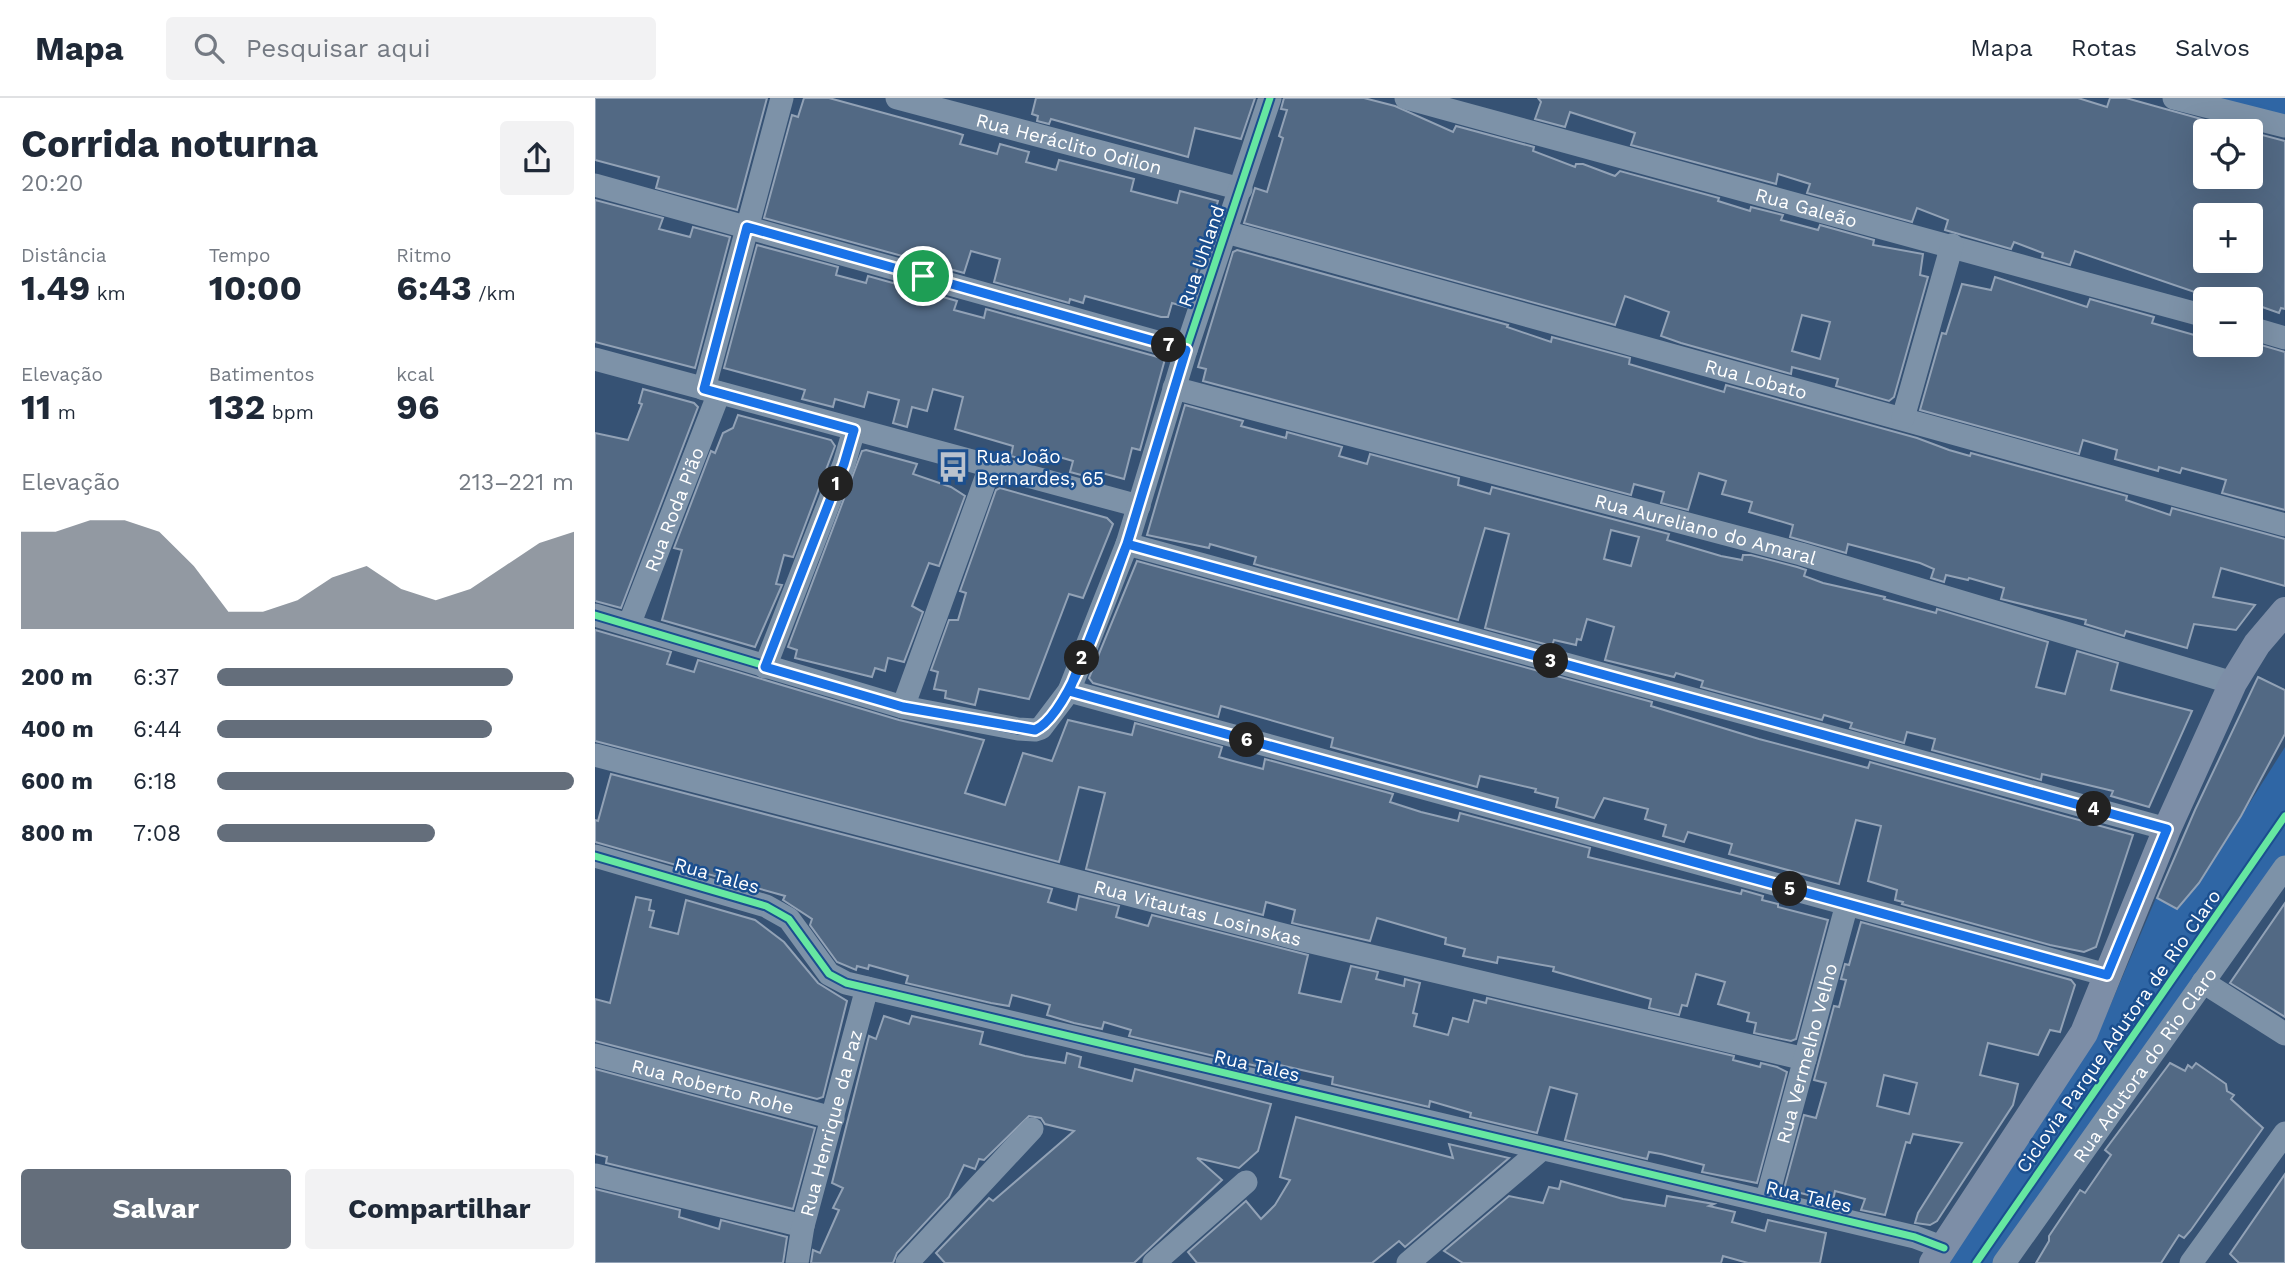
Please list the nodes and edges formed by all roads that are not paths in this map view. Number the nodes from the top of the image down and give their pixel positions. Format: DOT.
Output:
graph roads {
  1 [pos="782,98"];
  2 [pos="897,98"];
  3 [pos="1270,98"];
  4 [pos="1406,98"];
  5 [pos="2174,98"];
  6 [pos="2285,126"];
  7 [pos="595,185"];
  8 [pos="1241,189"];
  9 [pos="747,227"];
  10 [pos="1226,232"];
  11 [pos="1952,246"];
  12 [pos="2193,313"];
  13 [pos="2263,332"];
  14 [pos="2285,338"];
  15 [pos="1186,350"];
  16 [pos="595,359"];
  17 [pos="1174,388"];
  18 [pos="711,391"];
  19 [pos="1903,418"];
  20 [pos="854,430"];
  21 [pos="991,467"];
  22 [pos="1139,506"];
  23 [pos="2285,525"];
  24 [pos="1127,544"];
  25 [pos="2285,611"];
  26 [pos="595,615"];
  27 [pos="629,625"];
  28 [pos="765,667"];
  29 [pos="2232,683"];
  30 [pos="1069,691"];
  31 [pos="903,707"];
  32 [pos="595,755"];
  33 [pos="2167,829"];
  34 [pos="595,856"];
  35 [pos="2285,867"];
  36 [pos="1847,904"];
  37 [pos="2107,975"];
  38 [pos="2203,982"];
  39 [pos="867,988"];
  40 [pos="2285,1034"];
  41 [pos="595,1055"];
  42 [pos="1805,1059"];
  43 [pos="833,1118"];
  44 [pos="1032,1129"];
  45 [pos="2285,1133"];
  46 [pos="1542,1149"];
  47 [pos="595,1175"];
  48 [pos="1246,1182"];
  49 [pos="1766,1202"];
  50 [pos="803,1226"];
  51 [pos="1938,1256"];
  52 [pos="2199,1258"];
  53 [pos="1421,1259"];
  54 [pos="797,1261"];
  55 [pos="907,1263"];
  56 [pos="1154,1263"];
  57 [pos="2004,1263"];
  1 -- 9 [label="street, Rua Roda Pião"];
  2 -- 8 [label="street, Rua Heráclito Odilon"];
  3 -- 8 [label="street, Rua Uhland"];
  4 -- 11 [label="street, Rua Galeão"];
  5 -- 6 [label="street"];
  7 -- 9 [label="street"];
  8 -- 10 [label="street, Rua Uhland"];
  9 -- 15 [label="street"];
  9 -- 18 [label="street, Rua Roda Pião"];
  10 -- 15 [label="street, Rua Uhland"];
  10 -- 19 [label="street, Rua Lobato"];
  11 -- 12 [label="street, Rua Galeão"];
  11 -- 19 [label="street"];
  13 -- 14 [label="street"];
  15 -- 17 [label="street, Rua Uhland"];
  16 -- 18 [label="street"];
  17 -- 22 [label="street, Rua Uhland"];
  17 -- 29 [label="street, Rua Aureliano do Amaral"];
  18 -- 20 [label="street"];
  18 -- 27 [label="street, Rua Roda Pião"];
  19 -- 23 [label="street, Rua Lobato"];
  20 -- 21 [label="street"];
  20 -- 28 [label="street"];
  21 -- 22 [label="street"];
  21 -- 31 [label="street"];
  22 -- 24 [label="street, Rua Uhland"];
  24 -- 30 [label="street, Rua Uhland"];
  24 -- 33 [label="street"];
  25 -- 29 [label="main road"];
  26 -- 27 [label="street"];
  27 -- 28 [label="street"];
  28 -- 31 [label="street"];
  29 -- 33 [label="main road"];
  30 -- 31 [label="street, Rua Uhland"];
  30 -- 36 [label="street"];
  32 -- 42 [label="street, Rua Vitautas Losinskas"];
  33 -- 37 [label="main road"];
  34 -- 39 [label="street, Rua Tales"];
  35 -- 38 [label="street, Rua Adutora do Rio Claro"];
  36 -- 37 [label="street"];
  36 -- 42 [label="street, Rua Vermelho Velho"];
  37 -- 51 [label="main road"];
  38 -- 40 [label="street"];
  38 -- 57 [label="street, Rua Adutora do Rio Claro"];
  39 -- 43 [label="street, Rua Henrique da Paz"];
  39 -- 46 [label="street, Rua Tales"];
  41 -- 43 [label="street, Rua Roberto Rohe"];
  42 -- 49 [label="street, Rua Vermelho Velho"];
  43 -- 50 [label="street, Rua Henrique da Paz"];
  44 -- 55 [label="street"];
  45 -- 52 [label="street"];
  46 -- 49 [label="street, Rua Tales"];
  46 -- 53 [label="street"];
  47 -- 50 [label="street"];
  48 -- 56 [label="street"];
  49 -- 51 [label="street, Rua Tales"];
  50 -- 54 [label="street, Rua Henrique da Paz"];
}
